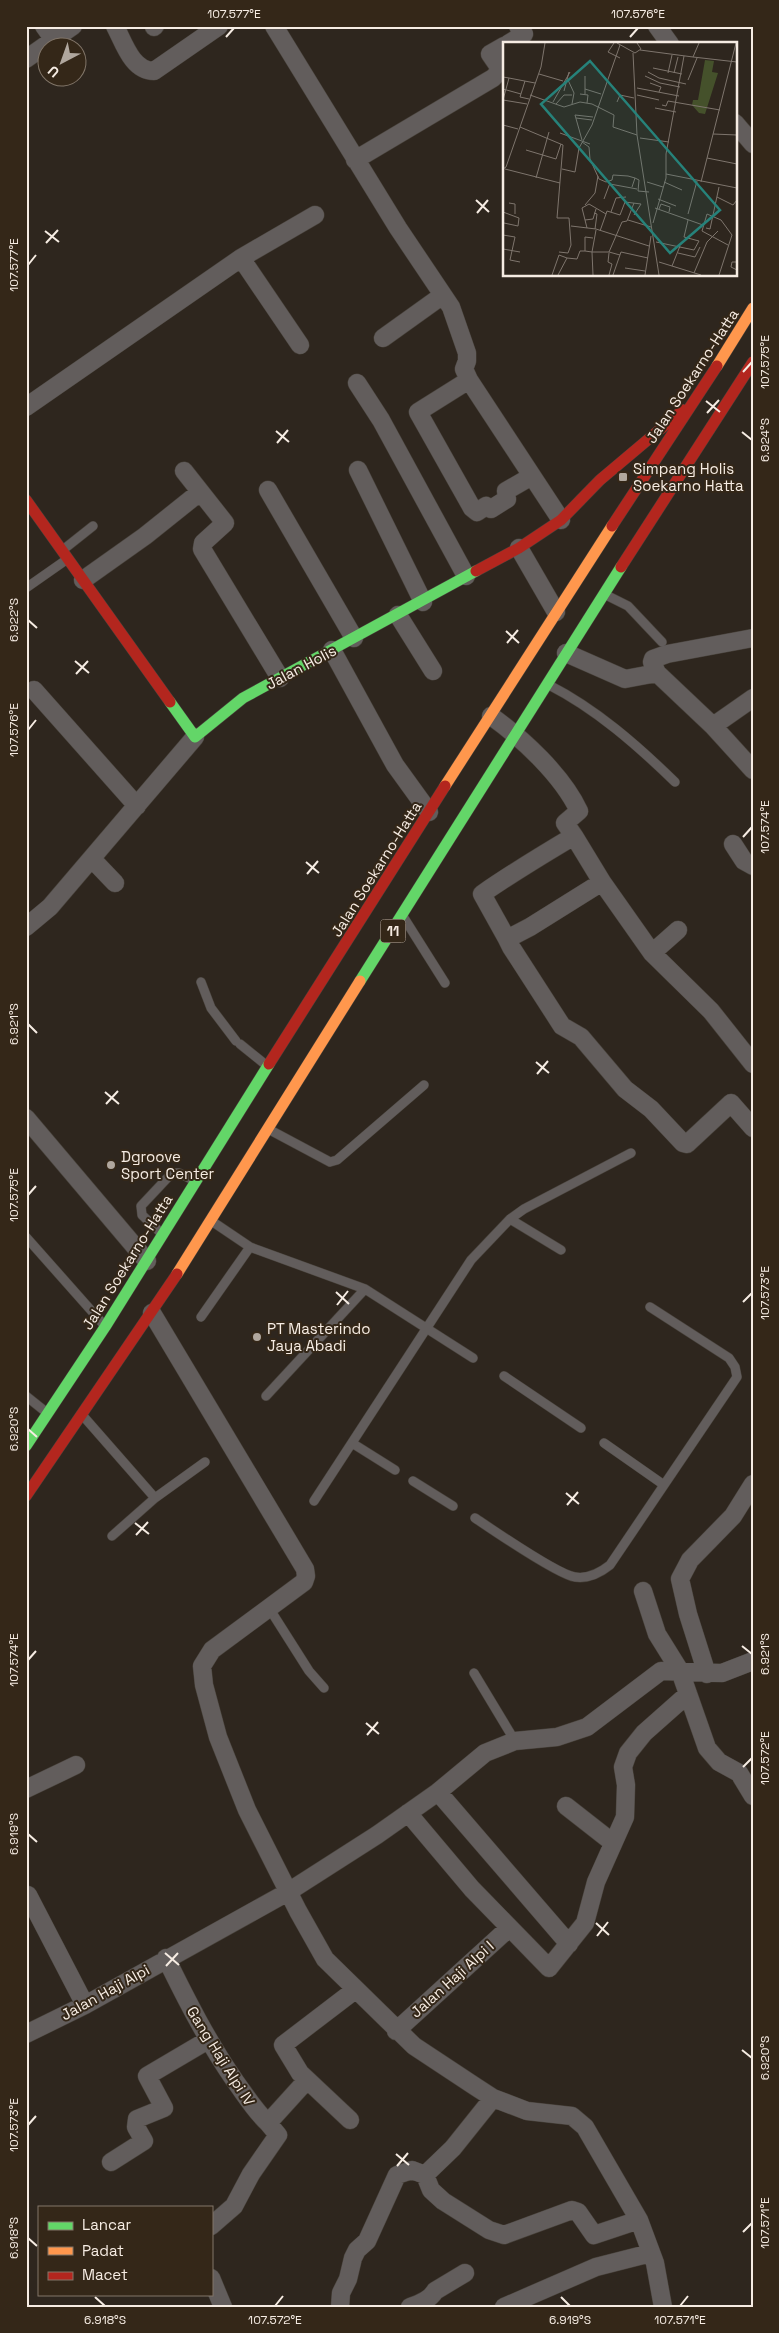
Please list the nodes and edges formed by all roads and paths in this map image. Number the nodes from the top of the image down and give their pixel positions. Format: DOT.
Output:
graph roads {
  1 [pos="73,26"];
  2 [pos="115,26"];
  3 [pos="219,26"];
  4 [pos="274,26"];
  5 [pos="518,26"];
  6 [pos="657,26"];
  7 [pos="49,33"];
  8 [pos="511,42"];
  9 [pos="669,42"];
  10 [pos="503,47"];
  11 [pos="26,59"];
  12 [pos="736,124"];
  13 [pos="753,144"];
  14 [pos="355,160"];
  15 [pos="315,215"];
  16 [pos="241,258"];
  17 [pos="443,295"];
  18 [pos="753,308"];
  19 [pos="383,338"];
  20 [pos="300,345"];
  21 [pos="750,375"];
  22 [pos="469,380"];
  23 [pos="358,383"];
  24 [pos="696,398"];
  25 [pos="26,407"];
  26 [pos="621,464"];
  27 [pos="358,470"];
  28 [pos="184,471"];
  29 [pos="532,476"];
  30 [pos="641,482"];
  31 [pos="268,490"];
  32 [pos="200,492"];
  33 [pos="26,500"];
  34 [pos="561,520"];
  35 [pos="92,526"];
  36 [pos="519,548"];
  37 [pos="65,554"];
  38 [pos="466,576"];
  39 [pos="83,580"];
  40 [pos="26,588"];
  41 [pos="604,594"];
  42 [pos="423,602"];
  43 [pos="556,612"];
  44 [pos="398,615"];
  45 [pos="354,638"];
  46 [pos="753,638"];
  47 [pos="662,642"];
  48 [pos="332,650"];
  49 [pos="566,654"];
  50 [pos="433,672"];
  51 [pos="657,673"];
  52 [pos="280,678"];
  53 [pos="548,685"];
  54 [pos="34,690"];
  55 [pos="753,698"];
  56 [pos="491,716"];
  57 [pos="713,726"];
  58 [pos="517,734"];
  59 [pos="195,737"];
  60 [pos="753,770"];
  61 [pos="675,782"];
  62 [pos="137,806"];
  63 [pos="429,812"];
  64 [pos="574,836"];
  65 [pos="733,844"];
  66 [pos="92,859"];
  67 [pos="753,866"];
  68 [pos="602,882"];
  69 [pos="116,883"];
  70 [pos="402,916"];
  71 [pos="26,927"];
  72 [pos="678,930"];
  73 [pos="507,939"];
  74 [pos="652,953"];
  75 [pos="201,982"];
  76 [pos="445,983"];
  77 [pos="753,1064"];
  78 [pos="268,1066"];
  79 [pos="424,1085"];
  80 [pos="749,1117"];
  81 [pos="26,1118"];
  82 [pos="268,1129"];
  83 [pos="631,1153"];
  84 [pos="195,1181"];
  85 [pos="510,1219"];
  86 [pos="211,1220"];
  87 [pos="163,1234"];
  88 [pos="26,1237"];
  89 [pos="250,1247"];
  90 [pos="561,1250"];
  91 [pos="147,1261"];
  92 [pos="365,1289"];
  93 [pos="650,1307"];
  94 [pos="152,1313"];
  95 [pos="201,1318"];
  96 [pos="106,1327"];
  97 [pos="426,1327"];
  98 [pos="473,1358"];
  99 [pos="504,1376"];
  100 [pos="26,1396"];
  101 [pos="266,1396"];
  102 [pos="48,1413"];
  103 [pos="82,1415"];
  104 [pos="581,1428"];
  105 [pos="352,1443"];
  106 [pos="604,1443"];
  107 [pos="26,1446"];
  108 [pos="205,1462"];
  109 [pos="394,1470"];
  110 [pos="413,1481"];
  111 [pos="753,1484"];
  112 [pos="664,1485"];
  113 [pos="26,1496"];
  114 [pos="155,1498"];
  115 [pos="314,1501"];
  116 [pos="453,1506"];
  117 [pos="475,1518"];
  118 [pos="112,1536"];
  119 [pos="643,1591"];
  120 [pos="269,1608"];
  121 [pos="753,1661"];
  122 [pos="680,1671"];
  123 [pos="474,1673"];
  124 [pos="707,1674"];
  125 [pos="324,1688"];
  126 [pos="688,1694"];
  127 [pos="515,1741"];
  128 [pos="76,1765"];
  129 [pos="26,1789"];
  130 [pos="438,1792"];
  131 [pos="753,1796"];
  132 [pos="566,1806"];
  133 [pos="408,1813"];
  134 [pos="612,1842"];
  135 [pos="288,1892"];
  136 [pos="28,1895"];
  137 [pos="509,1928"];
  138 [pos="569,1944"];
  139 [pos="166,1958"];
  140 [pos="355,1990"];
  141 [pos="85,2005"];
  142 [pos="396,2031"];
  143 [pos="26,2034"];
  144 [pos="208,2040"];
  145 [pos="307,2080"];
  146 [pos="493,2098"];
  147 [pos="350,2120"];
  148 [pos="268,2123"];
  149 [pos="111,2162"];
  150 [pos="425,2175"];
  151 [pos="639,2220"];
  152 [pos="212,2225"];
  153 [pos="651,2253"];
  154 [pos="465,2273"];
  155 [pos="212,2280"];
  156 [pos="223,2307"];
  157 [pos="340,2307"];
  158 [pos="410,2307"];
  159 [pos="504,2307"];
  160 [pos="664,2307"];
  1 -- 7 [label="street"];
  2 -- 3 [label="street"];
  4 -- 14 [label="street"];
  5 -- 8 [label="street"];
  6 -- 9 [label="street"];
  7 -- 11 [label="street"];
  10 -- 14 [label="street"];
  12 -- 13 [label="street"];
  14 -- 17 [label="street"];
  15 -- 16 [label="street"];
  16 -- 20 [label="street"];
  16 -- 25 [label="street"];
  17 -- 19 [label="street"];
  17 -- 22 [label="street"];
  18 -- 24 [label="main road, Jalan Soekarno-Hatta / 11"];
  21 -- 41 [label="main road, 11"];
  22 -- 29 [label="street"];
  22 -- 29 [label="street"];
  23 -- 38 [label="street"];
  24 -- 26 [label="main road, Jalan Holis"];
  24 -- 30 [label="main road, Jalan Soekarno-Hatta / 11"];
  26 -- 30 [label="main road"];
  26 -- 34 [label="main road, Jalan Holis"];
  27 -- 42 [label="street"];
  28 -- 32 [label="street"];
  29 -- 34 [label="street"];
  30 -- 43 [label="main road, Jalan Soekarno-Hatta / 11"];
  31 -- 45 [label="street"];
  32 -- 39 [label="street"];
  32 -- 52 [label="street"];
  33 -- 37 [label="main road"];
  34 -- 36 [label="main road, Jalan Holis"];
  35 -- 37 [label="lane"];
  36 -- 38 [label="main road, Jalan Holis"];
  36 -- 43 [label="street"];
  37 -- 39 [label="main road"];
  37 -- 40 [label="lane"];
  38 -- 42 [label="main road, Jalan Holis"];
  39 -- 59 [label="main road"];
  41 -- 47 [label="lane"];
  41 -- 49 [label="main road, 11"];
  42 -- 44 [label="main road, Jalan Holis"];
  43 -- 56 [label="main road, Jalan Soekarno-Hatta / 11"];
  44 -- 45 [label="main road, Jalan Holis"];
  44 -- 50 [label="street"];
  45 -- 48 [label="main road, Jalan Holis"];
  46 -- 51 [label="street"];
  48 -- 52 [label="main road, Jalan Holis"];
  48 -- 63 [label="street"];
  49 -- 51 [label="street"];
  49 -- 53 [label="main road, 11"];
  51 -- 57 [label="street"];
  52 -- 59 [label="main road, Jalan Holis"];
  53 -- 58 [label="main road, 11"];
  53 -- 61 [label="lane"];
  54 -- 62 [label="street"];
  55 -- 57 [label="street"];
  56 -- 58 [label="street"];
  56 -- 63 [label="main road, Jalan Soekarno-Hatta / 11"];
  57 -- 60 [label="street"];
  58 -- 64 [label="street"];
  58 -- 70 [label="main road, 11"];
  59 -- 62 [label="street, Jalan Holis"];
  62 -- 66 [label="street, Jalan Holis"];
  63 -- 78 [label="main road, Jalan Soekarno-Hatta / 11"];
  64 -- 68 [label="street"];
  64 -- 73 [label="street"];
  65 -- 67 [label="street"];
  66 -- 69 [label="street"];
  66 -- 71 [label="street, Jalan Holis"];
  68 -- 73 [label="street"];
  68 -- 74 [label="street"];
  70 -- 76 [label="lane"];
  70 -- 82 [label="main road, 11"];
  72 -- 74 [label="street"];
  73 -- 80 [label="street"];
  74 -- 77 [label="street"];
  75 -- 78 [label="lane"];
  78 -- 84 [label="main road, Jalan Soekarno-Hatta / 11"];
  79 -- 82 [label="lane"];
  81 -- 91 [label="street"];
  82 -- 86 [label="main road, 11"];
  83 -- 85 [label="lane"];
  84 -- 87 [label="main road, Jalan Soekarno-Hatta / 11"];
  84 -- 87 [label="lane"];
  85 -- 90 [label="lane"];
  85 -- 97 [label="lane"];
  86 -- 89 [label="lane"];
  86 -- 94 [label="main road, 11"];
  87 -- 91 [label="main road, Jalan Soekarno-Hatta / 11"];
  88 -- 96 [label="lane"];
  89 -- 92 [label="lane"];
  89 -- 95 [label="lane"];
  91 -- 96 [label="main road, Jalan Soekarno-Hatta / 11"];
  92 -- 97 [label="lane"];
  92 -- 101 [label="lane"];
  93 -- 112 [label="lane"];
  94 -- 103 [label="main road, 11"];
  94 -- 120 [label="street"];
  96 -- 102 [label="main road, Jalan Soekarno-Hatta / 11"];
  97 -- 98 [label="lane"];
  97 -- 105 [label="lane"];
  99 -- 104 [label="lane"];
  100 -- 102 [label="lane"];
  102 -- 107 [label="main road, Jalan Soekarno-Hatta / 11"];
  103 -- 113 [label="main road, 11"];
  103 -- 114 [label="lane"];
  105 -- 109 [label="lane"];
  105 -- 115 [label="lane"];
  106 -- 112 [label="lane"];
  108 -- 114 [label="lane"];
  110 -- 116 [label="lane"];
  111 -- 124 [label="street"];
  112 -- 117 [label="lane"];
  114 -- 118 [label="lane"];
  119 -- 122 [label="street"];
  120 -- 125 [label="lane"];
  120 -- 135 [label="street"];
  121 -- 124 [label="street, Jalan Haji Alpi"];
  122 -- 124 [label="street, Jalan Haji Alpi"];
  122 -- 126 [label="street"];
  122 -- 127 [label="street, Jalan Haji Alpi"];
  123 -- 127 [label="lane"];
  126 -- 131 [label="street"];
  126 -- 134 [label="street"];
  127 -- 130 [label="street, Jalan Haji Alpi"];
  128 -- 129 [label="street"];
  130 -- 133 [label="street, Jalan Haji Alpi"];
  130 -- 138 [label="street"];
  132 -- 134 [label="street"];
  133 -- 135 [label="street, Jalan Haji Alpi"];
  133 -- 137 [label="street"];
  134 -- 138 [label="street"];
  135 -- 139 [label="street, Jalan Haji Alpi"];
  135 -- 140 [label="street"];
  136 -- 141 [label="street"];
  137 -- 138 [label="street"];
  137 -- 142 [label="street, Jalan Haji Alpi I"];
  139 -- 141 [label="street, Jalan Haji Alpi"];
  139 -- 144 [label="street, Gang Haji Alpi IV"];
  140 -- 142 [label="street"];
  140 -- 145 [label="street"];
  141 -- 143 [label="street, Jalan Haji Alpi"];
  142 -- 146 [label="street"];
  144 -- 148 [label="street, Gang Haji Alpi IV"];
  144 -- 149 [label="street"];
  145 -- 147 [label="street"];
  145 -- 148 [label="street"];
  146 -- 150 [label="street"];
  146 -- 151 [label="street"];
  148 -- 152 [label="street"];
  150 -- 151 [label="street"];
  150 -- 157 [label="street"];
  151 -- 153 [label="street"];
  153 -- 159 [label="street"];
  153 -- 160 [label="street"];
  154 -- 158 [label="street"];
  155 -- 156 [label="street"];
}
